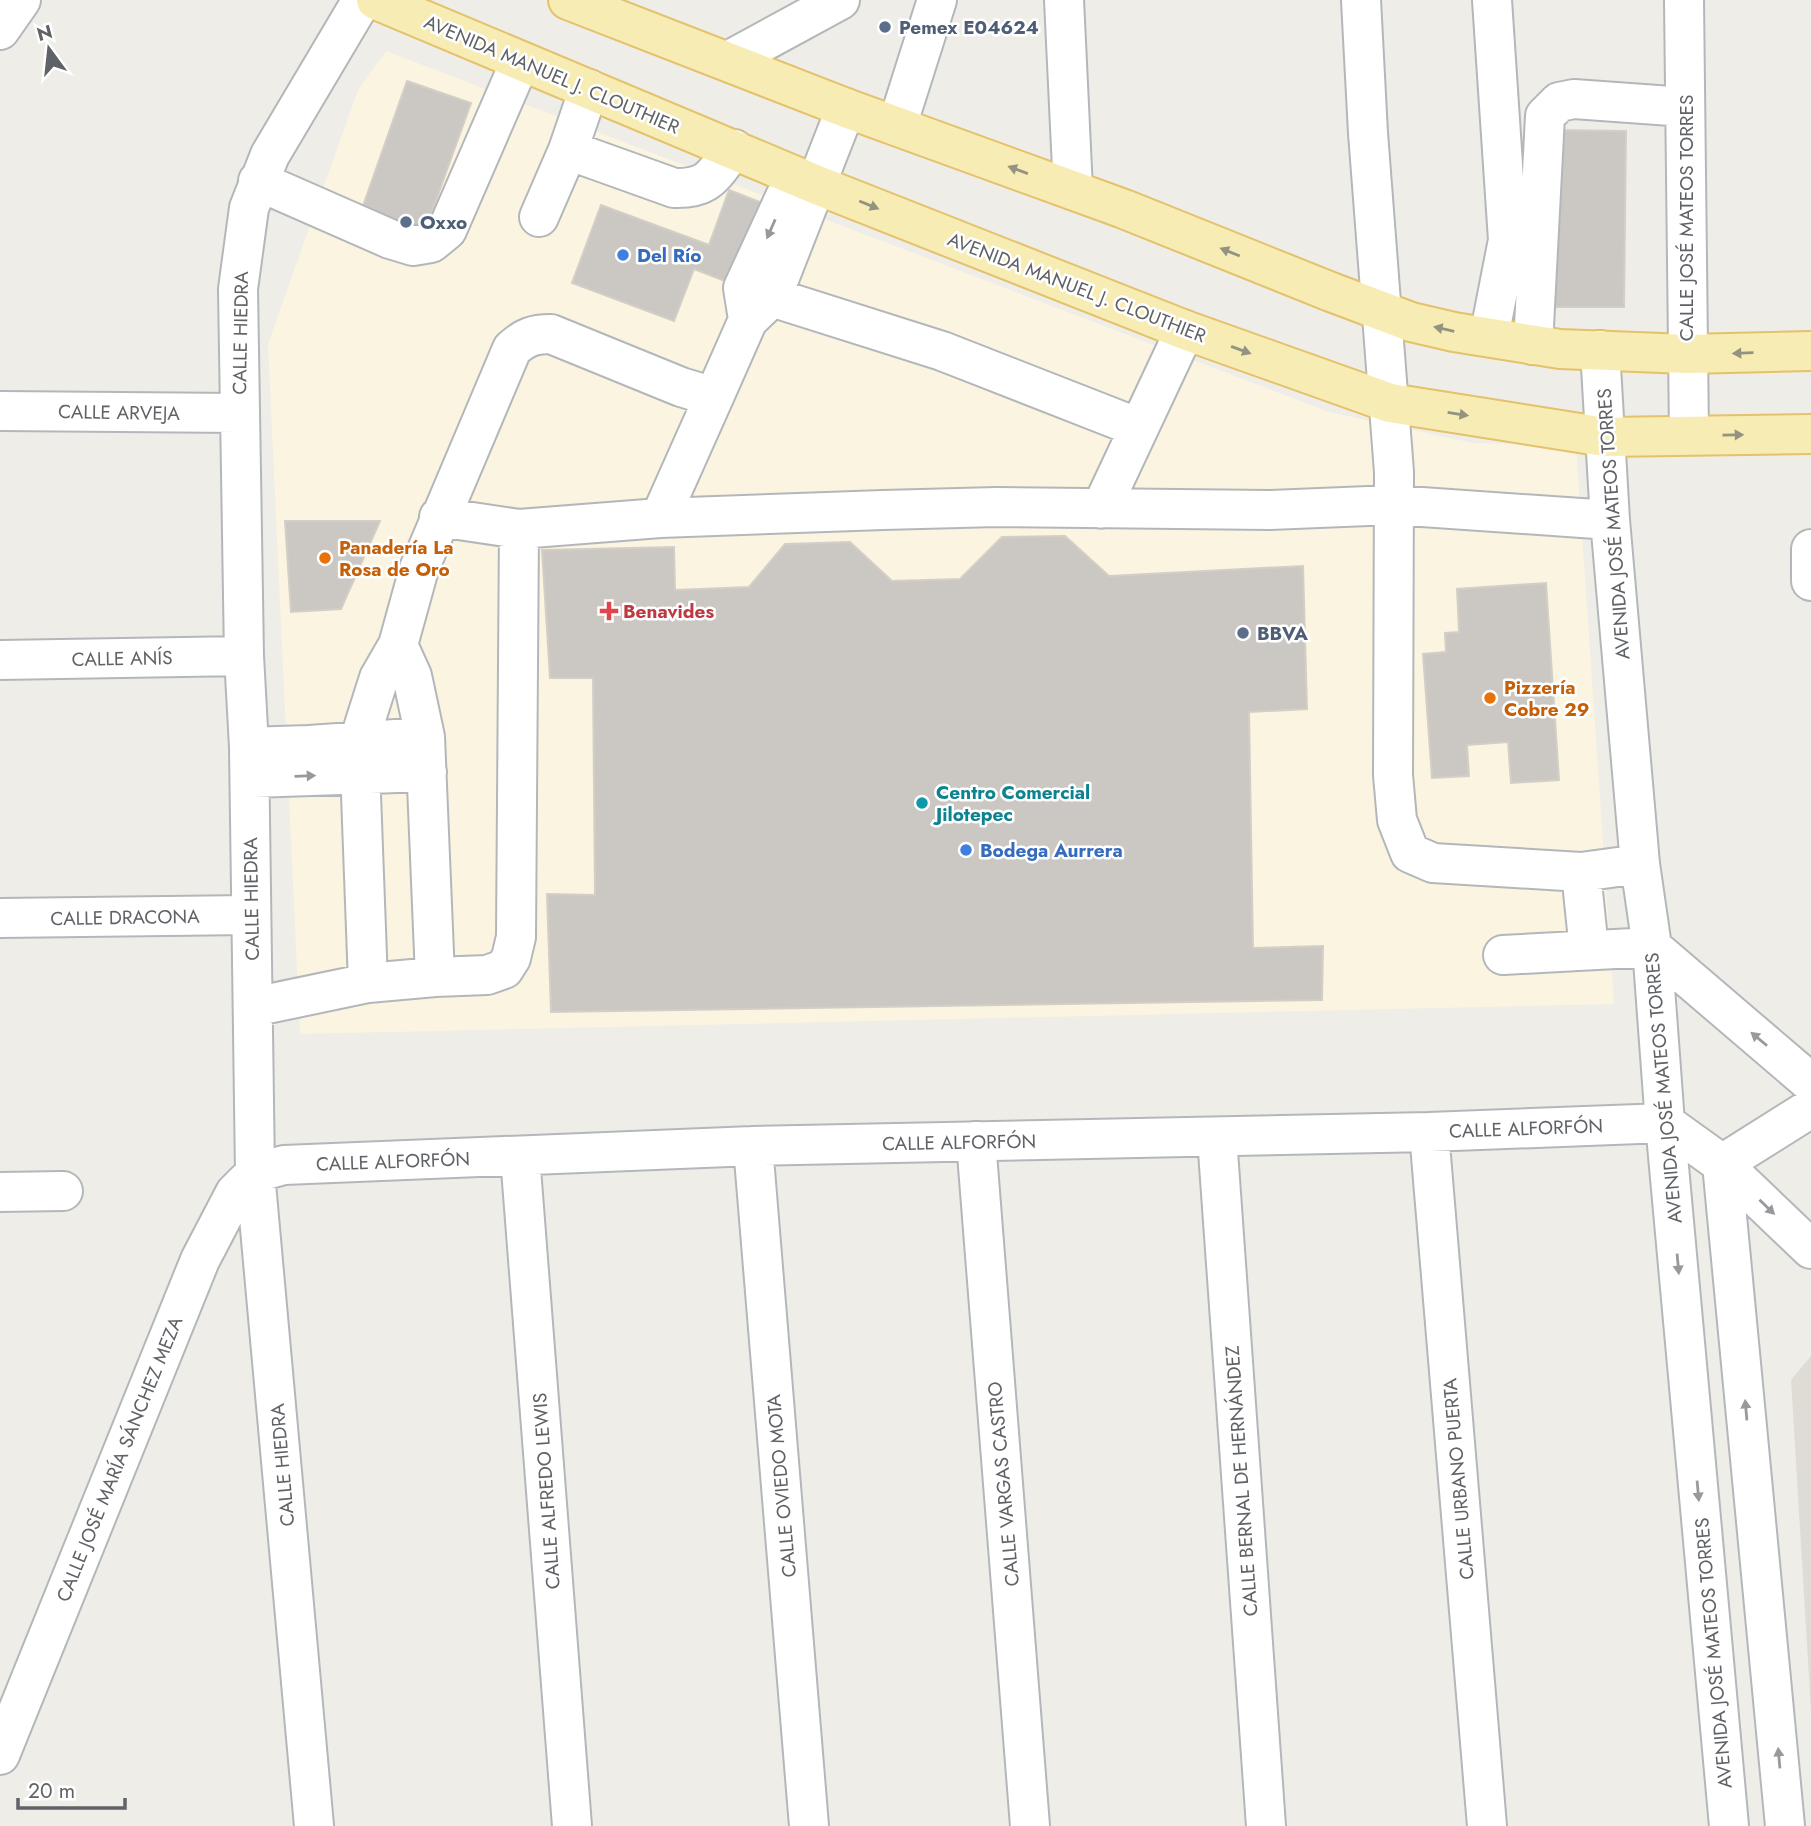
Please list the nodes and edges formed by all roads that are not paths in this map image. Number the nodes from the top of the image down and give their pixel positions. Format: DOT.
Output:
graph roads {
  1 [pos="21,0"];
  2 [pos="362,0"];
  3 [pos="376,0"];
  4 [pos="568,0"];
  5 [pos="840,0"];
  6 [pos="937,0"];
  7 [pos="1064,0"];
  8 [pos="1361,0"];
  9 [pos="1492,0"];
  10 [pos="1684,0"];
  11 [pos="0,30"];
  12 [pos="728,61"];
  13 [pos="520,62"];
  14 [pos="589,89"];
  15 [pos="834,102"];
  16 [pos="1685,107"];
  17 [pos="897,126"];
  18 [pos="734,149"];
  19 [pos="568,150"];
  20 [pos="806,180"];
  21 [pos="258,181"];
  22 [pos="1073,190"];
  23 [pos="539,217"];
  24 [pos="754,302"];
  25 [pos="1382,309"];
  26 [pos="1185,330"];
  27 [pos="1489,337"];
  28 [pos="1534,345"];
  29 [pos="1600,351"];
  30 [pos="1811,351"];
  31 [pos="1687,354"];
  32 [pos="714,397"];
  33 [pos="1390,403"];
  34 [pos="0,411"];
  35 [pos="239,413"];
  36 [pos="1139,428"];
  37 [pos="1811,434"];
  38 [pos="1689,436"];
  39 [pos="1605,437"];
  40 [pos="1393,505"];
  41 [pos="1101,509"];
  42 [pos="439,517"];
  43 [pos="660,518"];
  44 [pos="1610,520"];
  45 [pos="519,529"];
  46 [pos="1811,549"];
  47 [pos="1811,580"];
  48 [pos="398,645"];
  49 [pos="244,656"];
  50 [pos="0,660"];
  51 [pos="426,755"];
  52 [pos="359,758"];
  53 [pos="249,763"];
  54 [pos="1640,864"];
  55 [pos="1581,872"];
  56 [pos="250,915"];
  57 [pos="0,918"];
  58 [pos="1652,947"];
  59 [pos="1589,950"];
  60 [pos="1503,955"];
  61 [pos="435,977"];
  62 [pos="368,983"];
  63 [pos="253,1007"];
  64 [pos="1811,1083"];
  65 [pos="1811,1108"];
  66 [pos="1665,1123"];
  67 [pos="1429,1132"];
  68 [pos="1217,1137"];
  69 [pos="976,1141"];
  70 [pos="753,1146"];
  71 [pos="520,1156"];
  72 [pos="1722,1164"];
  73 [pos="255,1173"];
  74 [pos="62,1191"];
  75 [pos="0,1192"];
  76 [pos="1811,1249"];
  77 [pos="0,1755"];
  78 [pos="314,1826"];
  79 [pos="572,1826"];
  80 [pos="809,1826"];
  81 [pos="1030,1826"];
  82 [pos="1266,1826"];
  83 [pos="1487,1826"];
  84 [pos="1728,1826"];
  85 [pos="1785,1826"];
  1 -- 11 [label="street"];
  2 -- 21 [label="street, CALLE HIEDRA"];
  3 -- 13 [label="main road, AVENIDA MANUEL J. CLOUTHIER"];
  4 -- 12 [label="main road"];
  5 -- 12 [label="street"];
  6 -- 17 [label="street"];
  7 -- 22 [label="street"];
  8 -- 25 [label="street"];
  9 -- 27 [label="street"];
  10 -- 16 [label="street, CALLE JOSÉ MATEOS TORRES"];
  12 -- 15 [label="main road"];
  13 -- 14 [label="main road, AVENIDA MANUEL J. CLOUTHIER"];
  13 -- 21 [label="street"];
  14 -- 18 [label="main road, AVENIDA MANUEL J. CLOUTHIER"];
  14 -- 19 [label="street"];
  15 -- 17 [label="main road"];
  15 -- 20 [label="street"];
  16 -- 28 [label="street"];
  16 -- 31 [label="street, CALLE JOSÉ MATEOS TORRES"];
  22 -- 17 [label="main road, one-way"];
  18 -- 19 [label="street"];
  18 -- 20 [label="main road, AVENIDA MANUEL J. CLOUTHIER"];
  19 -- 23 [label="street"];
  20 -- 24 [label="street"];
  20 -- 26 [label="main road, AVENIDA MANUEL J. CLOUTHIER, one-way"];
  21 -- 35 [label="street, CALLE HIEDRA"];
  25 -- 22 [label="main road, one-way"];
  24 -- 32 [label="street"];
  24 -- 36 [label="street"];
  27 -- 25 [label="main road, one-way"];
  25 -- 33 [label="street"];
  26 -- 33 [label="main road, AVENIDA MANUEL J. CLOUTHIER, one-way"];
  26 -- 36 [label="street"];
  27 -- 28 [label="main road"];
  28 -- 29 [label="main road"];
  29 -- 31 [label="main road"];
  29 -- 39 [label="street, AVENIDA JOSÉ MATEOS TORRES"];
  30 -- 31 [label="main road, one-way"];
  31 -- 38 [label="street, CALLE JOSÉ MATEOS TORRES"];
  32 -- 42 [label="street"];
  32 -- 43 [label="street"];
  33 -- 39 [label="main road, AVENIDA MANUEL J. CLOUTHIER, one-way"];
  33 -- 40 [label="street"];
  34 -- 35 [label="street, CALLE ARVEJA"];
  35 -- 49 [label="street, CALLE HIEDRA"];
  36 -- 41 [label="street"];
  38 -- 37 [label="main road, AVENIDA MANUEL J. CLOUTHIER, one-way"];
  38 -- 39 [label="main road, AVENIDA MANUEL J. CLOUTHIER"];
  39 -- 44 [label="street, AVENIDA JOSÉ MATEOS TORRES"];
  40 -- 41 [label="street"];
  40 -- 44 [label="street"];
  40 -- 55 [label="street"];
  41 -- 43 [label="street"];
  42 -- 45 [label="street"];
  42 -- 48 [label="street"];
  43 -- 45 [label="street"];
  44 -- 54 [label="street, AVENIDA JOSÉ MATEOS TORRES"];
  45 -- 61 [label="street"];
  46 -- 47 [label="street"];
  48 -- 51 [label="street"];
  48 -- 52 [label="street"];
  49 -- 50 [label="street, CALLE ANÍS"];
  49 -- 53 [label="street, CALLE HIEDRA"];
  51 -- 52 [label="street"];
  51 -- 61 [label="street"];
  52 -- 53 [label="street"];
  52 -- 62 [label="street"];
  53 -- 56 [label="street, CALLE HIEDRA"];
  54 -- 55 [label="street"];
  54 -- 58 [label="street, AVENIDA JOSÉ MATEOS TORRES"];
  55 -- 59 [label="street"];
  56 -- 57 [label="street, CALLE DRACONA"];
  56 -- 63 [label="street, CALLE HIEDRA"];
  58 -- 59 [label="street"];
  64 -- 58 [label="street, one-way"];
  58 -- 66 [label="street, AVENIDA JOSÉ MATEOS TORRES"];
  59 -- 60 [label="street"];
  61 -- 62 [label="street"];
  62 -- 63 [label="street"];
  63 -- 73 [label="street, CALLE HIEDRA"];
  65 -- 72 [label="street"];
  66 -- 67 [label="street, CALLE ALFORFÓN"];
  66 -- 72 [label="street"];
  66 -- 84 [label="street, AVENIDA JOSÉ MATEOS TORRES, one-way"];
  67 -- 68 [label="street, CALLE ALFORFÓN"];
  67 -- 83 [label="street, CALLE URBANO PUERTA"];
  68 -- 69 [label="street, CALLE ALFORFÓN"];
  68 -- 82 [label="street, CALLE BERNAL DE HERNÁNDEZ"];
  69 -- 70 [label="street, CALLE ALFORFÓN"];
  69 -- 81 [label="street, CALLE VARGAS CASTRO"];
  70 -- 71 [label="street, CALLE ALFORFÓN"];
  70 -- 80 [label="street, CALLE OVIEDO MOTA"];
  71 -- 73 [label="street, CALLE ALFORFÓN"];
  71 -- 79 [label="street, CALLE ALFREDO LEWIS"];
  72 -- 76 [label="street, one-way"];
  85 -- 72 [label="street, one-way"];
  73 -- 77 [label="street, CALLE JOSÉ MARÍA SÁNCHEZ MEZA"];
  73 -- 78 [label="street, CALLE HIEDRA"];
  74 -- 75 [label="street"];
}
